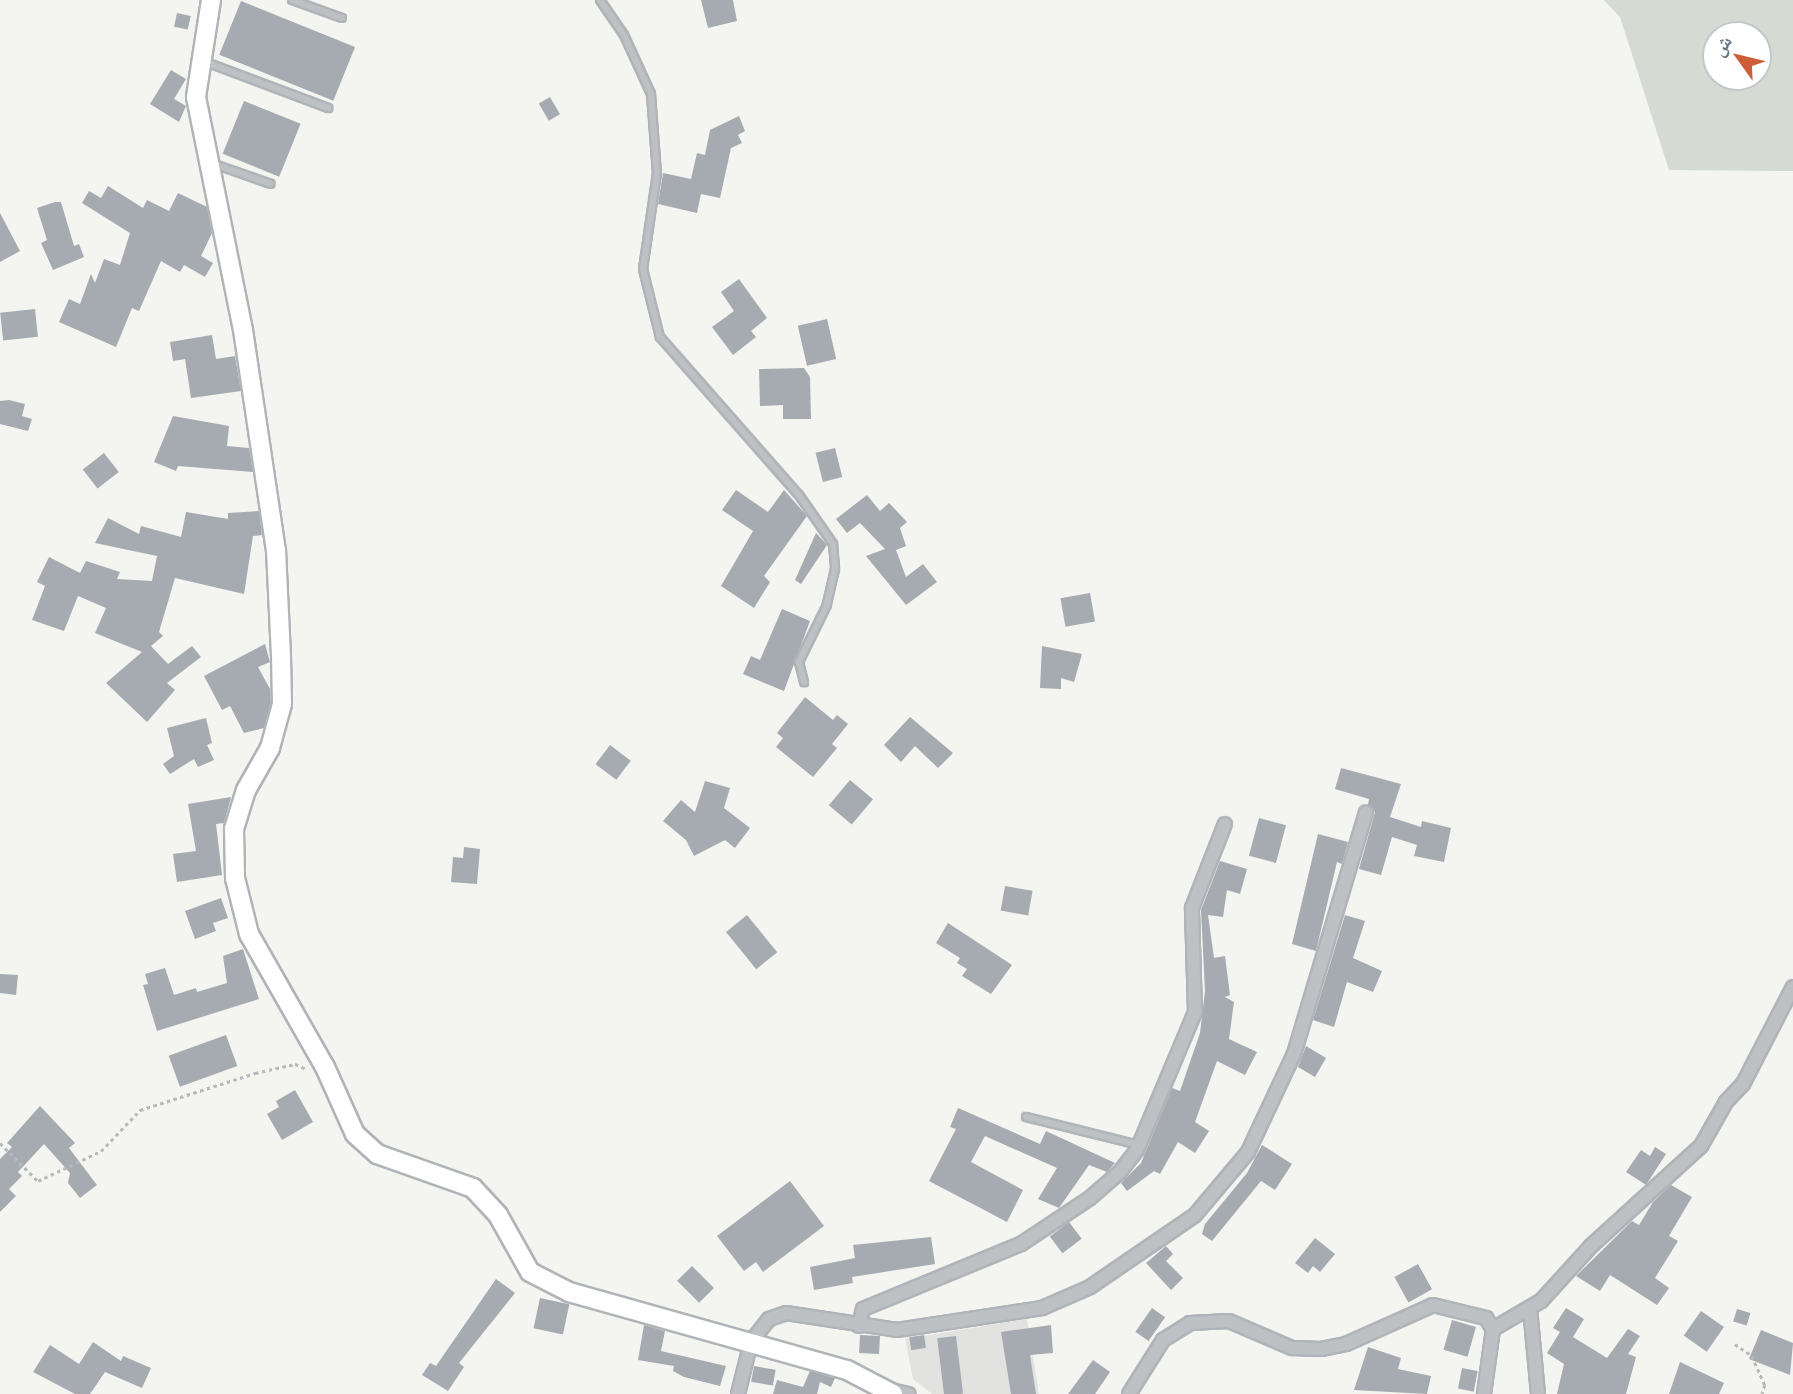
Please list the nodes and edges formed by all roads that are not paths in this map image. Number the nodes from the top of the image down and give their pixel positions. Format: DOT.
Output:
graph roads {
  1 [pos="211,0"];
  2 [pos="292,0"];
  3 [pos="600,0"];
  4 [pos="342,19"];
  5 [pos="201,60"];
  6 [pos="328,108"];
  7 [pos="209,163"];
  8 [pos="271,184"];
  9 [pos="804,682"];
  10 [pos="1366,813"];
  11 [pos="1226,824"];
  12 [pos="1793,987"];
  13 [pos="1026,1117"];
  14 [pos="1139,1145"];
  15 [pos="1530,1308"];
  16 [pos="859,1326"];
  17 [pos="1493,1329"];
  18 [pos="751,1342"];
  19 [pos="898,1393"];
  20 [pos="738,1394"];
  21 [pos="1129,1394"];
  22 [pos="1484,1394"];
  23 [pos="1538,1394"];
  1 -- 5 [label="street"];
  2 -- 4 [label="lane"];
  3 -- 9 [label="lane"];
  5 -- 6 [label="lane"];
  5 -- 7 [label="street"];
  7 -- 8 [label="lane"];
  7 -- 18 [label="street"];
  10 -- 16 [label="street"];
  11 -- 14 [label="street"];
  12 -- 15 [label="street"];
  13 -- 14 [label="lane"];
  14 -- 16 [label="street"];
  15 -- 17 [label="street"];
  15 -- 23 [label="street"];
  16 -- 18 [label="street"];
  17 -- 21 [label="street"];
  17 -- 22 [label="street"];
  18 -- 19 [label="street"];
  18 -- 20 [label="street"];
}
